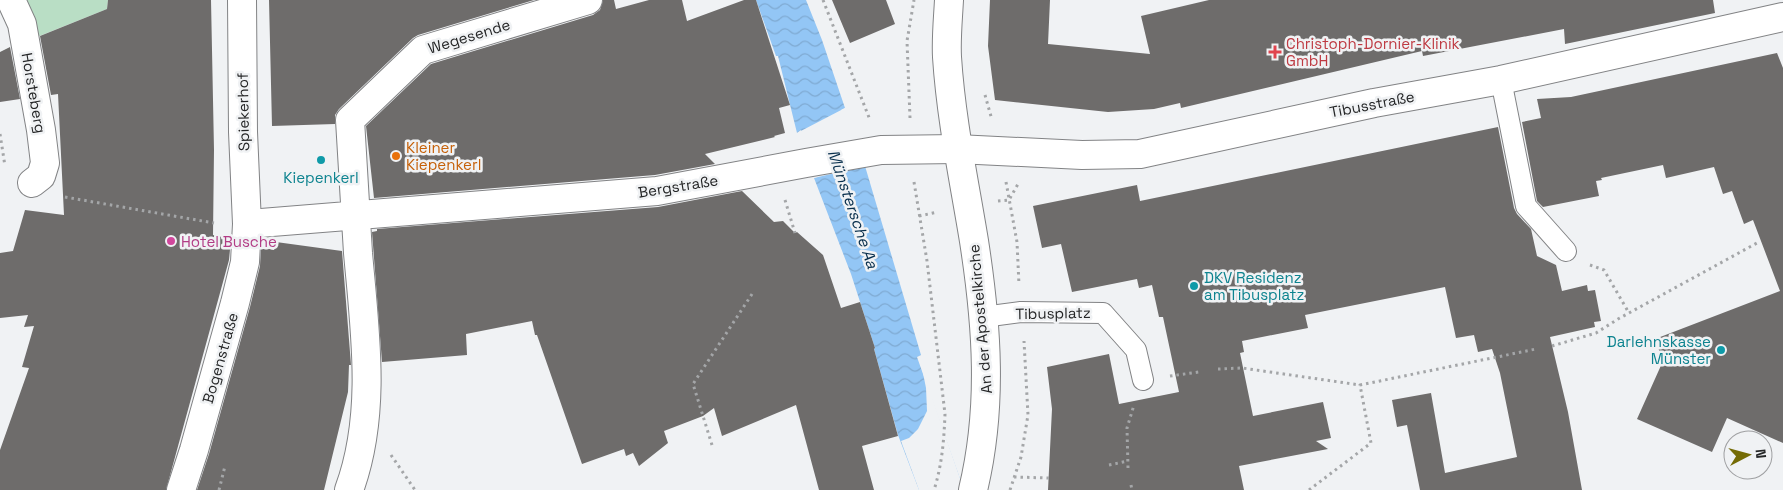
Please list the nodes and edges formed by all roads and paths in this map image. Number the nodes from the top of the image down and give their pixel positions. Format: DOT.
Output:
graph roads {
  1 [pos="11,0"];
  2 [pos="242,0"];
  3 [pos="588,0"];
  4 [pos="823,0"];
  5 [pos="914,0"];
  6 [pos="949,0"];
  7 [pos="1783,17"];
  8 [pos="1501,80"];
  9 [pos="982,86"];
  10 [pos="0,134"];
  11 [pos="957,149"];
  12 [pos="911,150"];
  13 [pos="1000,151"];
  14 [pos="871,152"];
  15 [pos="5,171"];
  16 [pos="32,183"];
  17 [pos="58,195"];
  18 [pos="356,215"];
  19 [pos="248,224"];
  20 [pos="1758,243"];
  21 [pos="1566,251"];
  22 [pos="1583,263"];
  23 [pos="754,291"];
  24 [pos="1629,313"];
  25 [pos="983,317"];
  26 [pos="1552,346"];
  27 [pos="1536,349"];
  28 [pos="1218,369"];
  29 [pos="1143,380"];
  30 [pos="1360,386"];
  31 [pos="712,445"];
  32 [pos="1128,461"];
  33 [pos="1110,465"];
  34 [pos="1014,476"];
  35 [pos="1049,478"];
  36 [pos="180,490"];
  37 [pos="349,490"];
  38 [pos="934,490"];
  39 [pos="973,490"];
  40 [pos="1309,490"];
  1 -- 16 [label="street, Horsteberg"];
  2 -- 19 [label="street, Spiekerhof"];
  3 -- 18 [label="street, Wegesende"];
  4 -- 14 [label="path"];
  5 -- 12 [label="path"];
  6 -- 11 [label="street"];
  7 -- 8 [label="street, Tibusstraße"];
  8 -- 13 [label="street, Tibusstraße"];
  8 -- 21 [label="lane"];
  9 -- 13 [label="path"];
  10 -- 15 [label="path"];
  11 -- 12 [label="street, Bergstraße"];
  11 -- 13 [label="street, Tibusstraße"];
  11 -- 25 [label="street, An der Apostelkirche"];
  12 -- 14 [label="street, Bergstraße"];
  12 -- 38 [label="path"];
  14 -- 18 [label="street, Bergstraße"];
  17 -- 19 [label="path"];
  18 -- 19 [label="street, Bergstraße"];
  18 -- 37 [label="street, Wegesende"];
  19 -- 36 [label="street, Bogenstraße"];
  20 -- 24 [label="path"];
  22 -- 24 [label="path"];
  23 -- 31 [label="path"];
  24 -- 26 [label="path"];
  25 -- 29 [label="lane, Tibusplatz"];
  25 -- 39 [label="street, An der Apostelkirche"];
  27 -- 30 [label="path"];
  28 -- 30 [label="path"];
  30 -- 40 [label="path"];
  32 -- 33 [label="path"];
  34 -- 35 [label="path"];
}
